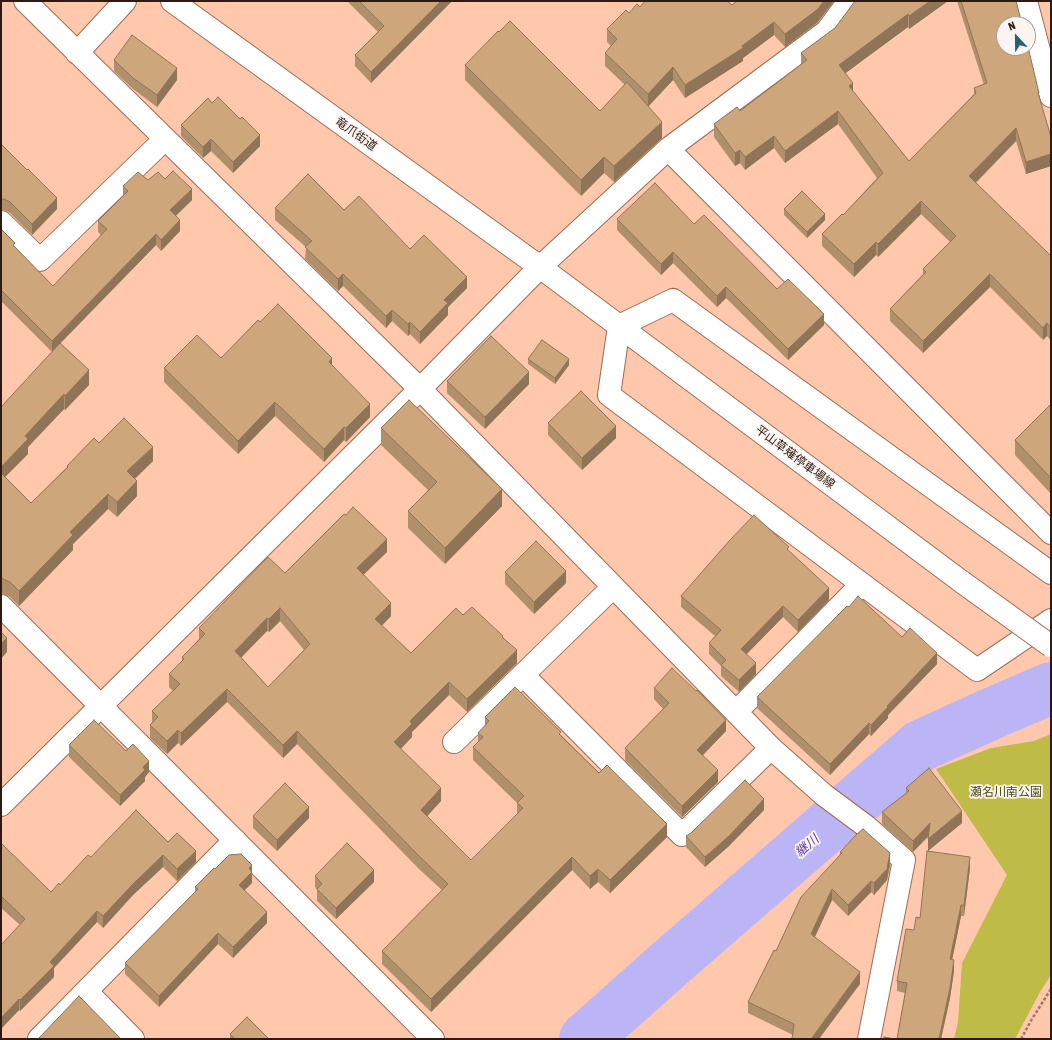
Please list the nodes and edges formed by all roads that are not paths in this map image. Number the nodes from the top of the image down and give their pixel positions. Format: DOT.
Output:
graph roads {
  1 [pos="24,1"];
  2 [pos="125,1"];
  3 [pos="172,1"];
  4 [pos="849,1"];
  5 [pos="1026,1"];
  6 [pos="77,53"];
  7 [pos="1051,96"];
  8 [pos="165,139"];
  9 [pos="668,149"];
  10 [pos="1,222"];
  11 [pos="540,267"];
  12 [pos="619,326"];
  13 [pos="420,388"];
  14 [pos="1051,533"];
  15 [pos="1051,573"];
  16 [pos="862,584"];
  17 [pos="614,587"];
  18 [pos="1,606"];
  19 [pos="1051,620"];
  20 [pos="1051,646"];
  21 [pos="523,675"];
  22 [pos="102,706"];
  23 [pos="736,712"];
  24 [pos="454,742"];
  25 [pos="771,748"];
  26 [pos="1,805"];
  27 [pos="235,840"];
  28 [pos="86,991"];
  29 [pos="39,1039"];
  30 [pos="133,1039"];
  31 [pos="433,1039"];
  32 [pos="869,1039"];
  1 -- 6 [label="street"];
  2 -- 6 [label="street"];
  3 -- 11 [label="street, 竜爪街道"];
  4 -- 9 [label="street"];
  5 -- 7 [label="street"];
  6 -- 8 [label="street"];
  8 -- 10 [label="street"];
  8 -- 13 [label="street"];
  9 -- 11 [label="street"];
  9 -- 14 [label="street"];
  11 -- 12 [label="street, 平山草薙停車場線"];
  11 -- 13 [label="street"];
  12 -- 15 [label="street"];
  12 -- 16 [label="street"];
  12 -- 20 [label="street, 平山草薙停車場線, bridge"];
  13 -- 17 [label="street"];
  13 -- 22 [label="street"];
  16 -- 19 [label="street"];
  16 -- 23 [label="street"];
  17 -- 21 [label="street"];
  17 -- 23 [label="street"];
  18 -- 22 [label="street"];
  21 -- 24 [label="street"];
  21 -- 25 [label="street"];
  22 -- 26 [label="street"];
  22 -- 27 [label="street"];
  23 -- 25 [label="street"];
  25 -- 32 [label="street"];
  27 -- 28 [label="street"];
  27 -- 31 [label="street"];
  28 -- 29 [label="street"];
  28 -- 30 [label="street"];
}
